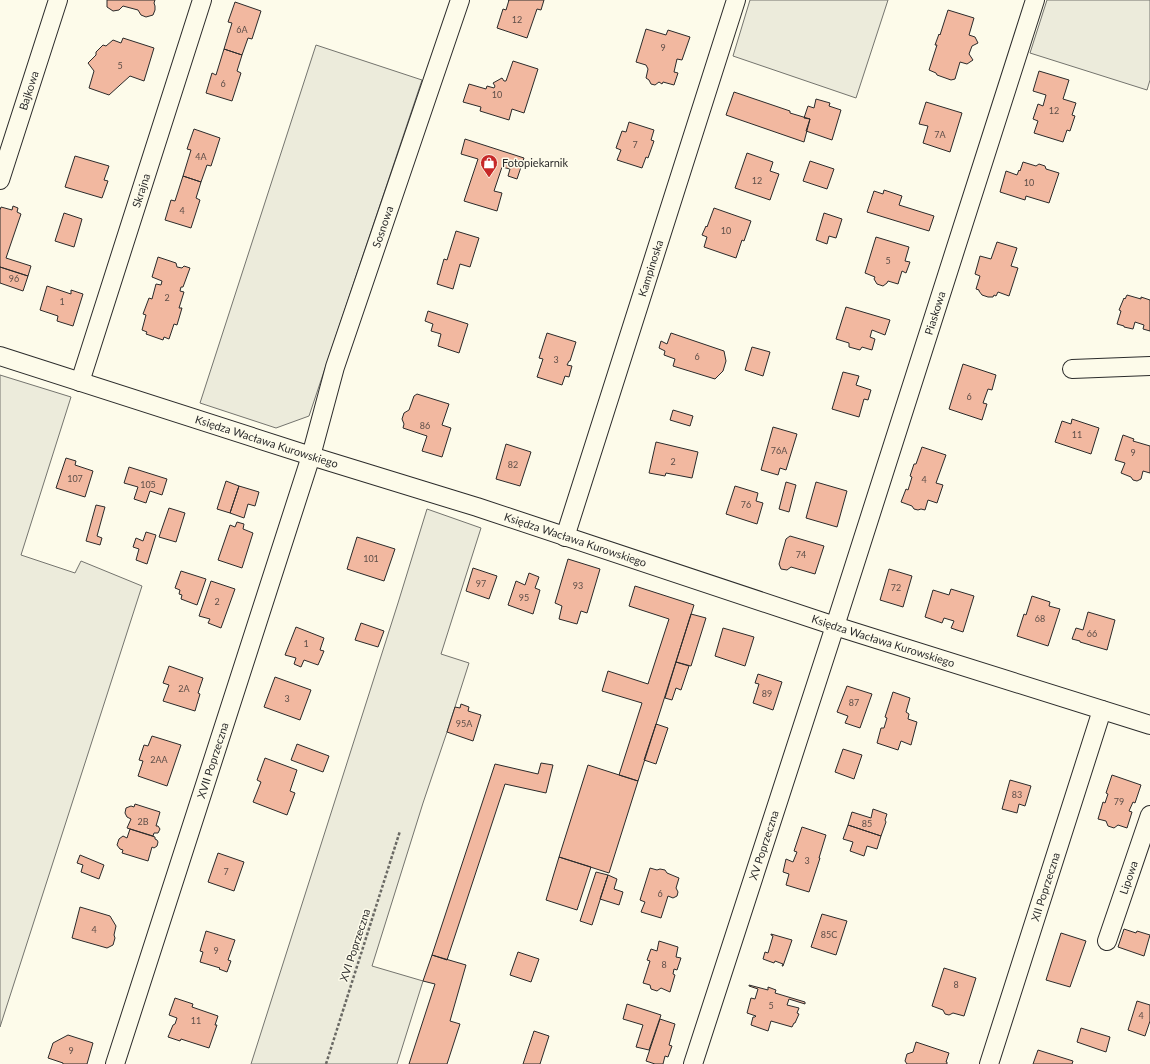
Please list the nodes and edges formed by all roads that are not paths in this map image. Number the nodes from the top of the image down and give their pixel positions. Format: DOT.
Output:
graph roads {
  1 [pos="58,0"];
  2 [pos="202,0"];
  3 [pos="460,0"];
  4 [pos="736,0"];
  5 [pos="1035,0"];
  6 [pos="0,180"];
  7 [pos="0,356"];
  8 [pos="1150,366"];
  9 [pos="1072,369"];
  10 [pos="80,382"];
  11 [pos="311,456"];
  12 [pos="565,537"];
  13 [pos="835,626"];
  14 [pos="1102,710"];
  15 [pos="1150,725"];
  16 [pos="1150,815"];
  17 [pos="1107,941"];
  18 [pos="114,1064"];
  19 [pos="693,1064"];
  20 [pos="989,1064"];
  1 -- 6 [label="street, Bajkowa"];
  2 -- 10 [label="street, Skrajna"];
  3 -- 11 [label="street, Sosnowa"];
  4 -- 12 [label="street, Kampinoska"];
  5 -- 13 [label="street, Piaskowa"];
  7 -- 10 [label="street, Księdza Wacława Kurowskiego"];
  8 -- 9 [label="street"];
  10 -- 11 [label="street, Księdza Wacława Kurowskiego"];
  11 -- 12 [label="street, Księdza Wacława Kurowskiego"];
  11 -- 18 [label="street, XVII Poprzeczna"];
  12 -- 13 [label="street, Księdza Wacława Kurowskiego"];
  13 -- 14 [label="street, Księdza Wacława Kurowskiego"];
  13 -- 19 [label="street, XV Poprzeczna"];
  14 -- 15 [label="street, Księdza Wacława Kurowskiego"];
  14 -- 20 [label="street, XII Poprzeczna"];
  16 -- 17 [label="street, Lipowa"];
}
